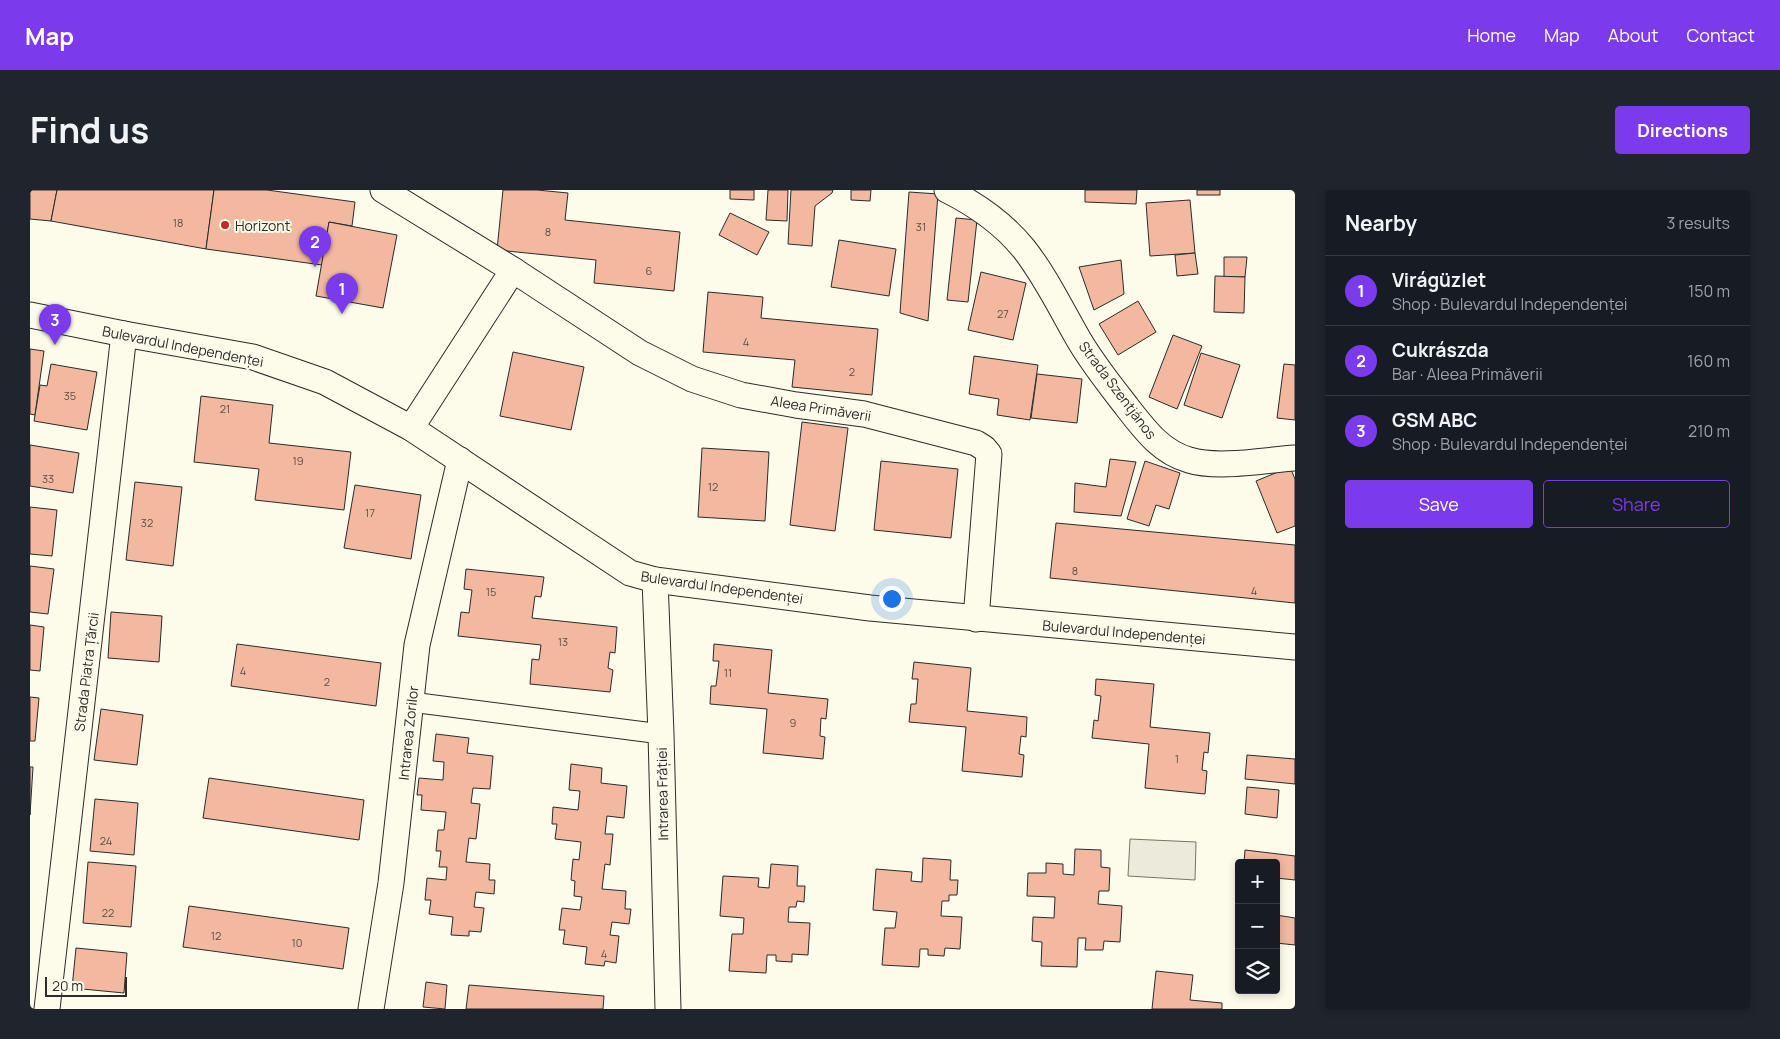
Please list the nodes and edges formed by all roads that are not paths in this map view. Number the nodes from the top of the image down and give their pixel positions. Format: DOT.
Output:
graph roads {
  1 [pos="383,190"];
  2 [pos="947,190"];
  3 [pos="513,270"];
  4 [pos="30,315"];
  5 [pos="124,334"];
  6 [pos="411,428"];
  7 [pos="1295,458"];
  8 [pos="460,460"];
  9 [pos="655,580"];
  10 [pos="976,618"];
  11 [pos="1295,647"];
  12 [pos="411,702"];
  13 [pos="661,734"];
  14 [pos="47,1009"];
  15 [pos="371,1009"];
  16 [pos="668,1009"];
  1 -- 3 [label="street, Aleea Primăverii"];
  2 -- 7 [label="street, Strada Szentjános"];
  3 -- 6 [label="street"];
  3 -- 10 [label="street, Aleea Primăverii"];
  4 -- 5 [label="street, Bulevardul Independenței"];
  5 -- 6 [label="street, Bulevardul Independenței"];
  5 -- 14 [label="street, Strada Piatra Țărcii"];
  6 -- 8 [label="street, Bulevardul Independenței"];
  8 -- 9 [label="street, Bulevardul Independenței"];
  8 -- 12 [label="street, Intrarea Zorilor"];
  9 -- 10 [label="street, Bulevardul Independenței"];
  9 -- 13 [label="street, Intrarea Frăției"];
  10 -- 11 [label="street, Bulevardul Independenței"];
  12 -- 13 [label="street"];
  12 -- 15 [label="street, Intrarea Zorilor"];
  13 -- 16 [label="street, Intrarea Frăției"];
}
